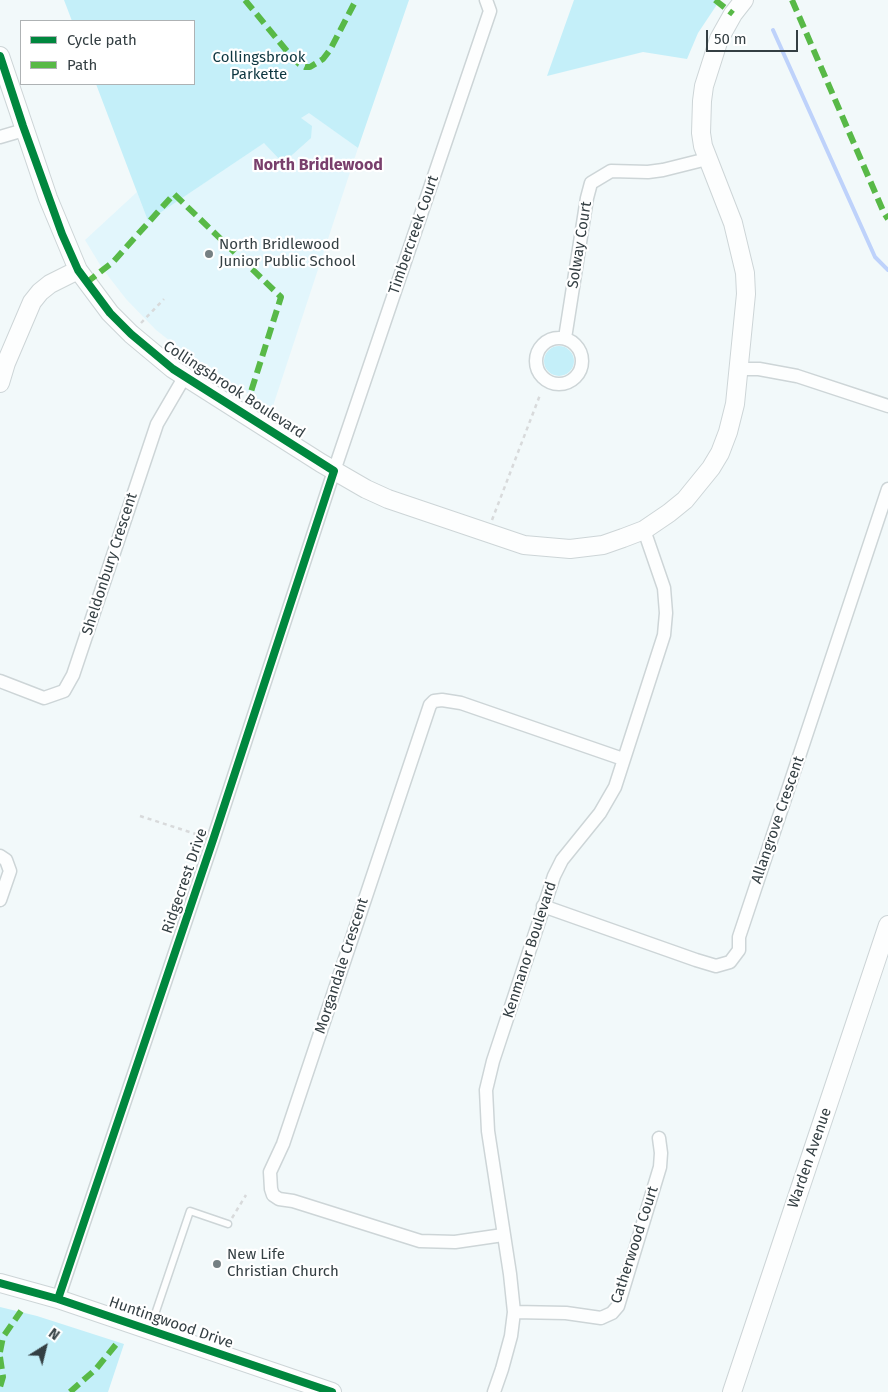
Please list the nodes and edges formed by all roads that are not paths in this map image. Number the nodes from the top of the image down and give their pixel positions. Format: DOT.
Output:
graph roads {
  1 [pos="486,0"];
  2 [pos="744,0"];
  3 [pos="0,56"];
  4 [pos="24,130"];
  5 [pos="0,138"];
  6 [pos="707,159"];
  7 [pos="78,270"];
  8 [pos="565,338"];
  9 [pos="3,361"];
  10 [pos="739,368"];
  11 [pos="185,376"];
  12 [pos="0,383"];
  13 [pos="888,406"];
  14 [pos="334,471"];
  15 [pos="888,489"];
  16 [pos="644,530"];
  17 [pos="0,681"];
  18 [pos="623,759"];
  19 [pos="0,856"];
  20 [pos="0,900"];
  21 [pos="543,906"];
  22 [pos="888,925"];
  23 [pos="659,1138"];
  24 [pos="228,1224"];
  25 [pos="503,1235"];
  26 [pos="0,1283"];
  27 [pos="58,1299"];
  28 [pos="514,1312"];
  29 [pos="150,1330"];
  30 [pos="735,1391"];
  31 [pos="332,1392"];
  32 [pos="494,1392"];
  1 -- 14 [label="street, Timbercreek Court"];
  2 -- 6 [label="street, Collingsbrook Boulevard"];
  3 -- 4 [label="street, Collingsbrook Boulevard"];
  4 -- 5 [label="street"];
  4 -- 7 [label="street, Collingsbrook Boulevard"];
  6 -- 8 [label="street, Solway Court"];
  6 -- 10 [label="street, Collingsbrook Boulevard"];
  7 -- 9 [label="street"];
  7 -- 11 [label="street, Collingsbrook Boulevard"];
  9 -- 12 [label="street"];
  10 -- 13 [label="street"];
  10 -- 16 [label="street, Collingsbrook Boulevard"];
  11 -- 14 [label="street, Collingsbrook Boulevard"];
  11 -- 17 [label="street, Sheldonbury Crescent"];
  14 -- 16 [label="street, Collingsbrook Boulevard"];
  14 -- 27 [label="street, Ridgecrest Drive"];
  15 -- 21 [label="street, Allangrove Crescent"];
  16 -- 18 [label="street, Kenmanor Boulevard"];
  18 -- 21 [label="street, Kenmanor Boulevard"];
  18 -- 25 [label="street, Morgandale Crescent"];
  19 -- 20 [label="street"];
  21 -- 25 [label="street, Kenmanor Boulevard"];
  22 -- 30 [label="street, Warden Avenue"];
  23 -- 28 [label="street, Catherwood Court"];
  24 -- 29 [label="lane"];
  25 -- 28 [label="street, Kenmanor Boulevard"];
  26 -- 27 [label="street, Huntingwood Drive"];
  27 -- 29 [label="street, Huntingwood Drive"];
  28 -- 32 [label="street, Kenmanor Boulevard"];
  29 -- 31 [label="street, Huntingwood Drive"];
}
